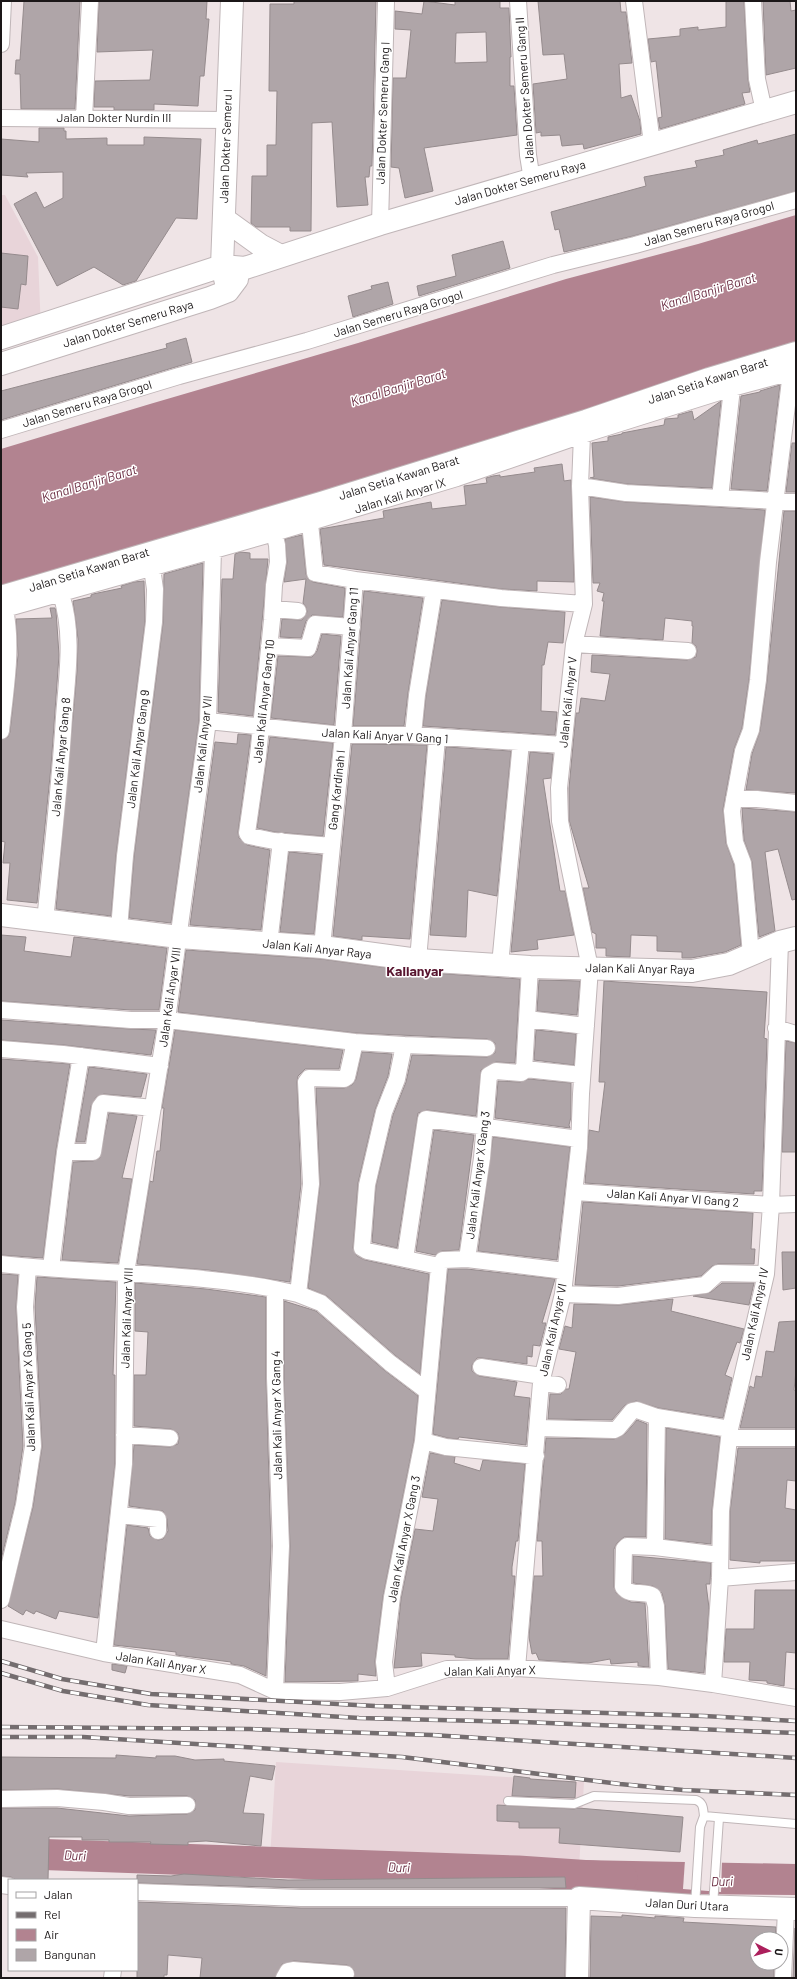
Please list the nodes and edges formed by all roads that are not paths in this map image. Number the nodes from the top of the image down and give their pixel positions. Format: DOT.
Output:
graph roads {
  1 [pos="3,1"];
  2 [pos="90,1"];
  3 [pos="232,1"];
  4 [pos="386,1"];
  5 [pos="518,1"];
  6 [pos="634,1"];
  7 [pos="753,1"];
  8 [pos="1,44"];
  9 [pos="796,102"];
  10 [pos="764,112"];
  11 [pos="1,118"];
  12 [pos="84,118"];
  13 [pos="227,120"];
  14 [pos="652,144"];
  15 [pos="532,180"];
  16 [pos="796,200"];
  17 [pos="224,219"];
  18 [pos="380,224"];
  19 [pos="279,255"];
  20 [pos="222,266"];
  21 [pos="244,268"];
  22 [pos="228,291"];
  23 [pos="1,338"];
  24 [pos="1,364"];
  25 [pos="794,365"];
  26 [pos="732,388"];
  27 [pos="1,430"];
  28 [pos="582,435"];
  29 [pos="580,486"];
  30 [pos="720,498"];
  31 [pos="774,502"];
  32 [pos="796,502"];
  33 [pos="310,522"];
  34 [pos="274,533"];
  35 [pos="213,550"];
  36 [pos="152,568"];
  37 [pos="355,580"];
  38 [pos="434,590"];
  39 [pos="61,594"];
  40 [pos="584,604"];
  41 [pos="2,605"];
  42 [pos="273,609"];
  43 [pos="298,611"];
  44 [pos="352,627"];
  45 [pos="574,644"];
  46 [pos="269,646"];
  47 [pos="688,651"];
  48 [pos="208,720"];
  49 [pos="261,727"];
  50 [pos="1,732"];
  51 [pos="343,735"];
  52 [pos="413,735"];
  53 [pos="437,738"];
  54 [pos="521,742"];
  55 [pos="563,745"];
  56 [pos="734,799"];
  57 [pos="796,803"];
  58 [pos="280,841"];
  59 [pos="332,846"];
  60 [pos="1,915"];
  61 [pos="45,921"];
  62 [pos="119,929"];
  63 [pos="179,937"];
  64 [pos="788,940"];
  65 [pos="270,944"];
  66 [pos="322,947"];
  67 [pos="751,955"];
  68 [pos="418,960"];
  69 [pos="500,965"];
  70 [pos="530,967"];
  71 [pos="590,968"];
  72 [pos="1,1010"];
  73 [pos="527,1019"];
  74 [pos="167,1020"];
  75 [pos="586,1026"];
  76 [pos="776,1028"];
  77 [pos="796,1034"];
  78 [pos="354,1042"];
  79 [pos="404,1045"];
  80 [pos="487,1048"];
  81 [pos="1,1049"];
  82 [pos="81,1056"];
  83 [pos="160,1066"];
  84 [pos="524,1069"];
  85 [pos="582,1075"];
  86 [pos="153,1108"];
  87 [pos="484,1126"];
  88 [pos="579,1138"];
  89 [pos="65,1152"];
  90 [pos="575,1192"];
  91 [pos="796,1204"];
  92 [pos="771,1205"];
  93 [pos="405,1259"];
  94 [pos="467,1259"];
  95 [pos="1,1264"];
  96 [pos="439,1266"];
  97 [pos="28,1267"];
  98 [pos="51,1268"];
  99 [pos="565,1272"];
  100 [pos="126,1273"];
  101 [pos="766,1274"];
  102 [pos="275,1289"];
  103 [pos="298,1294"];
  104 [pos="563,1294"];
  105 [pos="481,1367"];
  106 [pos="542,1380"];
  107 [pos="558,1385"];
  108 [pos="427,1391"];
  109 [pos="657,1417"];
  110 [pos="538,1428"];
  111 [pos="729,1434"];
  112 [pos="124,1435"];
  113 [pos="170,1438"];
  114 [pos="796,1438"];
  115 [pos="423,1441"];
  116 [pos="536,1456"];
  117 [pos="119,1514"];
  118 [pos="158,1530"];
  119 [pos="655,1547"];
  120 [pos="720,1555"];
  121 [pos="796,1572"];
  122 [pos="720,1578"];
  123 [pos="1,1600"];
  124 [pos="1,1629"];
  125 [pos="104,1653"];
  126 [pos="517,1668"];
  127 [pos="659,1677"];
  128 [pos="714,1684"];
  129 [pos="387,1688"];
  130 [pos="275,1691"];
  131 [pos="796,1698"];
  132 [pos="1,1799"];
  133 [pos="508,1801"];
  134 [pos="187,1805"];
  135 [pos="704,1816"];
  136 [pos="719,1818"];
  137 [pos="796,1824"];
  138 [pos="138,1892"];
  139 [pos="579,1898"];
  140 [pos="705,1899"];
  141 [pos="791,1909"];
  142 [pos="346,1974"];
  143 [pos="284,1978"];
  144 [pos="577,1978"];
  145 [pos="783,1978"];
  1 -- 8 [label="street"];
  2 -- 12 [label="street"];
  3 -- 13 [label="street, Jalan Dokter Semeru I"];
  4 -- 18 [label="street, Jalan Dokter Semeru Gang I"];
  5 -- 15 [label="street, Jalan Dokter Semeru Gang II"];
  6 -- 14 [label="street"];
  7 -- 10 [label="street"];
  9 -- 10 [label="street, Jalan Dokter Semeru Raya"];
  10 -- 14 [label="street, Jalan Dokter Semeru Raya"];
  11 -- 12 [label="street, Jalan Dokter Nurdin III"];
  12 -- 13 [label="street, Jalan Dokter Nurdin III"];
  13 -- 17 [label="street, Jalan Dokter Semeru I"];
  14 -- 15 [label="street, Jalan Dokter Semeru Raya"];
  15 -- 18 [label="street, Jalan Dokter Semeru Raya"];
  16 -- 27 [label="street, Jalan Semeru Raya Grogol"];
  17 -- 19 [label="street"];
  17 -- 20 [label="street, Jalan Dokter Semeru I"];
  18 -- 19 [label="street, Jalan Dokter Semeru Raya"];
  19 -- 21 [label="street, Jalan Dokter Semeru Raya"];
  20 -- 21 [label="street, Jalan Dokter Semeru Raya"];
  20 -- 22 [label="street, Jalan Dokter Semeru I"];
  20 -- 23 [label="street, Jalan Dokter Semeru Raya"];
  21 -- 22 [label="street"];
  22 -- 24 [label="street, Jalan Dokter Semeru Raya"];
  25 -- 26 [label="street, Jalan Kali Anyar IX"];
  25 -- 31 [label="street"];
  25 -- 41 [label="street, Jalan Setia Kawan Barat"];
  26 -- 28 [label="street, Jalan Kali Anyar IX"];
  26 -- 30 [label="street"];
  28 -- 29 [label="street, Jalan Kali Anyar V"];
  28 -- 33 [label="street, Jalan Kali Anyar IX"];
  29 -- 30 [label="street"];
  29 -- 40 [label="street, Jalan Kali Anyar V"];
  30 -- 31 [label="street"];
  31 -- 32 [label="street"];
  31 -- 56 [label="street"];
  33 -- 34 [label="street, Jalan Kali Anyar IX"];
  33 -- 37 [label="street, Jalan Kali Anyar Gang 11"];
  34 -- 35 [label="street, Jalan Kali Anyar IX"];
  34 -- 42 [label="street, Jalan Kali Anyar Gang 10"];
  35 -- 36 [label="street, Jalan Kali Anyar IX"];
  35 -- 48 [label="street, Jalan Kali Anyar VII"];
  36 -- 39 [label="street, Jalan Kali Anyar IX"];
  36 -- 62 [label="street, Jalan Kali Anyar Gang 9"];
  37 -- 38 [label="street"];
  37 -- 44 [label="street, Jalan Kali Anyar Gang 11"];
  38 -- 40 [label="street"];
  38 -- 52 [label="street"];
  39 -- 41 [label="street, Jalan Kali Anyar IX"];
  39 -- 61 [label="street, Jalan Kali Anyar Gang 8"];
  40 -- 45 [label="street, Jalan Kali Anyar V"];
  41 -- 50 [label="street"];
  42 -- 43 [label="street"];
  42 -- 46 [label="street, Jalan Kali Anyar Gang 10"];
  44 -- 46 [label="street"];
  44 -- 51 [label="street, Jalan Kali Anyar Gang 11"];
  45 -- 47 [label="street"];
  45 -- 55 [label="street, Jalan Kali Anyar V"];
  46 -- 49 [label="street, Jalan Kali Anyar Gang 10"];
  48 -- 49 [label="street, Jalan Kali Anyar V Gang 1"];
  48 -- 63 [label="street, Jalan Kali Anyar VII"];
  49 -- 51 [label="street, Jalan Kali Anyar V Gang 1"];
  49 -- 58 [label="street, Jalan Kali Anyar Gang 10"];
  51 -- 52 [label="street, Jalan Kali Anyar V Gang 1"];
  51 -- 59 [label="street, Gang Kardinah I"];
  52 -- 53 [label="street, Jalan Kali Anyar V Gang 1"];
  53 -- 54 [label="street, Jalan Kali Anyar V Gang 1"];
  53 -- 68 [label="street"];
  54 -- 55 [label="street, Jalan Kali Anyar V Gang 1"];
  54 -- 69 [label="street"];
  55 -- 71 [label="street, Jalan Kali Anyar V"];
  56 -- 57 [label="street"];
  56 -- 67 [label="street"];
  58 -- 59 [label="street, Gang Kardinah I"];
  58 -- 65 [label="street"];
  59 -- 66 [label="street, Gang Kardinah I"];
  60 -- 61 [label="street, Jalan Kali Anyar Raya"];
  61 -- 62 [label="street, Jalan Kali Anyar Raya"];
  62 -- 63 [label="street, Jalan Kali Anyar Raya"];
  63 -- 65 [label="street, Jalan Kali Anyar Raya"];
  63 -- 74 [label="street, Jalan Kali Anyar VIII"];
  64 -- 67 [label="street, Jalan Kali Anyar Raya"];
  64 -- 76 [label="street, Jalan Kali Anyar IV"];
  65 -- 66 [label="street, Jalan Kali Anyar Raya"];
  66 -- 68 [label="street, Jalan Kali Anyar Raya"];
  67 -- 71 [label="street, Jalan Kali Anyar Raya"];
  68 -- 69 [label="street, Jalan Kali Anyar Raya"];
  69 -- 70 [label="street, Jalan Kali Anyar Raya"];
  70 -- 71 [label="street, Jalan Kali Anyar Raya"];
  70 -- 73 [label="street"];
  71 -- 75 [label="street, Jalan Kali Anyar VI"];
  72 -- 74 [label="street"];
  73 -- 75 [label="street"];
  73 -- 84 [label="street"];
  74 -- 78 [label="street"];
  74 -- 83 [label="street, Jalan Kali Anyar VIII"];
  75 -- 85 [label="street, Jalan Kali Anyar VI"];
  76 -- 77 [label="street"];
  76 -- 92 [label="street, Jalan Kali Anyar IV"];
  78 -- 79 [label="street"];
  78 -- 103 [label="street"];
  79 -- 80 [label="street"];
  79 -- 93 [label="street"];
  81 -- 82 [label="street"];
  82 -- 83 [label="street"];
  82 -- 89 [label="street"];
  83 -- 86 [label="street, Jalan Kali Anyar VIII"];
  84 -- 85 [label="street"];
  84 -- 87 [label="street, Jalan Kali Anyar X Gang 3"];
  85 -- 88 [label="street, Jalan Kali Anyar VI"];
  86 -- 89 [label="street"];
  86 -- 100 [label="street, Jalan Kali Anyar VIII"];
  87 -- 88 [label="street"];
  87 -- 93 [label="street"];
  87 -- 94 [label="street, Jalan Kali Anyar X Gang 3"];
  88 -- 90 [label="street, Jalan Kali Anyar VI"];
  89 -- 98 [label="street"];
  90 -- 92 [label="street, Jalan Kali Anyar VI Gang 2"];
  90 -- 99 [label="street, Jalan Kali Anyar VI"];
  91 -- 92 [label="street, Jalan Kali Anyar VI Gang 2"];
  92 -- 101 [label="street, Jalan Kali Anyar IV"];
  93 -- 96 [label="street"];
  94 -- 96 [label="street"];
  94 -- 99 [label="street"];
  95 -- 97 [label="street"];
  96 -- 108 [label="street, Jalan Kali Anyar X Gang 3"];
  97 -- 98 [label="street"];
  97 -- 123 [label="street, Jalan Kali Anyar X Gang 5"];
  98 -- 100 [label="street"];
  99 -- 104 [label="street, Jalan Kali Anyar VI"];
  100 -- 102 [label="street"];
  100 -- 112 [label="street, Jalan Kali Anyar VIII"];
  101 -- 104 [label="street"];
  101 -- 111 [label="street, Jalan Kali Anyar IV"];
  102 -- 103 [label="street"];
  102 -- 130 [label="street, Jalan Kali Anyar X Gang 4"];
  103 -- 108 [label="street"];
  104 -- 106 [label="street, Jalan Kali Anyar VI"];
  105 -- 106 [label="street"];
  106 -- 107 [label="street"];
  106 -- 110 [label="street, Jalan Kali Anyar VI"];
  108 -- 115 [label="street, Jalan Kali Anyar X Gang 3"];
  109 -- 110 [label="street"];
  109 -- 111 [label="street"];
  109 -- 119 [label="street"];
  110 -- 116 [label="street, Jalan Kali Anyar VI"];
  111 -- 114 [label="street"];
  111 -- 120 [label="street, Jalan Kali Anyar IV"];
  112 -- 113 [label="street"];
  112 -- 117 [label="street, Jalan Kali Anyar VIII"];
  115 -- 116 [label="street"];
  115 -- 129 [label="street, Jalan Kali Anyar X Gang 3"];
  116 -- 126 [label="street, Jalan Kali Anyar VI"];
  117 -- 118 [label="street"];
  117 -- 125 [label="street, Jalan Kali Anyar VIII"];
  119 -- 120 [label="street"];
  119 -- 127 [label="street"];
  120 -- 122 [label="street, Jalan Kali Anyar IV"];
  121 -- 122 [label="street"];
  122 -- 128 [label="street, Jalan Kali Anyar IV"];
  124 -- 125 [label="street, Jalan Kali Anyar X"];
  125 -- 130 [label="street, Jalan Kali Anyar X"];
  126 -- 127 [label="street, Jalan Kali Anyar X"];
  126 -- 129 [label="street, Jalan Kali Anyar X"];
  127 -- 128 [label="street, Jalan Kali Anyar X"];
  128 -- 131 [label="street, Jalan Kali Anyar X"];
  129 -- 130 [label="street, Jalan Kali Anyar X"];
  132 -- 134 [label="street"];
  133 -- 135 [label="lane"];
  135 -- 136 [label="lane"];
  135 -- 140 [label="lane"];
  136 -- 137 [label="lane"];
  136 -- 140 [label="lane"];
  138 -- 139 [label="street"];
  139 -- 140 [label="street, Jalan Duri Utara"];
  139 -- 144 [label="street"];
  140 -- 141 [label="street, Jalan Duri Utara"];
  141 -- 145 [label="street"];
  142 -- 143 [label="street"];
}
